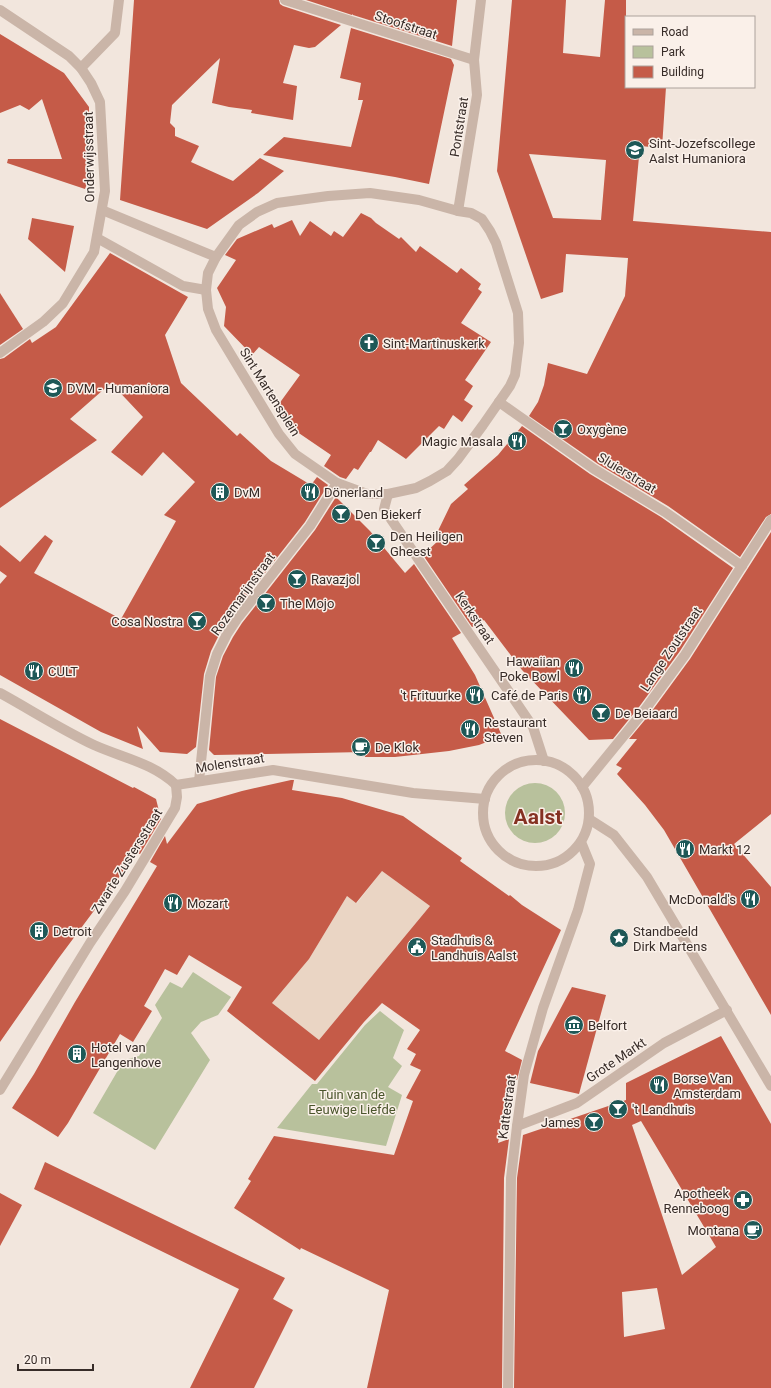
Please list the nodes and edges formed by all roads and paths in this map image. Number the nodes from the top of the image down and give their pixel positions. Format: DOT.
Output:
graph roads {
  1 [pos="119,0"];
  2 [pos="284,0"];
  3 [pos="482,0"];
  4 [pos="0,10"];
  5 [pos="474,60"];
  6 [pos="81,68"];
  7 [pos="102,210"];
  8 [pos="458,211"];
  9 [pos="97,238"];
  10 [pos="216,257"];
  11 [pos="206,290"];
  12 [pos="0,353"];
  13 [pos="499,402"];
  14 [pos="337,483"];
  15 [pos="388,494"];
  16 [pos="771,520"];
  17 [pos="742,566"];
  18 [pos="0,693"];
  19 [pos="544,761"];
  20 [pos="199,781"];
  21 [pos="176,785"];
  22 [pos="582,787"];
  23 [pos="486,798"];
  24 [pos="589,818"];
  25 [pos="581,842"];
  26 [pos="726,1010"];
  27 [pos="771,1086"];
  28 [pos="0,1090"];
  29 [pos="517,1126"];
  30 [pos="508,1388"];
  1 -- 6 [label="street"];
  2 -- 5 [label="street, Stoofstraat"];
  3 -- 5 [label="street, Pontstraat"];
  4 -- 6 [label="street, Onderwijsstraat"];
  5 -- 8 [label="street, Pontstraat"];
  6 -- 7 [label="street, Onderwijsstraat"];
  7 -- 9 [label="street, Onderwijsstraat"];
  7 -- 10 [label="street"];
  8 -- 10 [label="street, Sint Martensplein"];
  8 -- 13 [label="street, Sint Martensplein"];
  9 -- 11 [label="street"];
  9 -- 12 [label="street, Onderwijsstraat"];
  10 -- 11 [label="street, Sint Martensplein"];
  11 -- 14 [label="street, Sint Martensplein"];
  13 -- 15 [label="street, Sint Martensplein"];
  13 -- 17 [label="street, Sluierstraat"];
  14 -- 15 [label="street, Sint Martensplein"];
  14 -- 20 [label="street, Rozemarijnstraat"];
  15 -- 19 [label="street, Kerkstraat"];
  16 -- 17 [label="street, Lange Zoutstraat"];
  17 -- 22 [label="street, Lange Zoutstraat"];
  18 -- 21 [label="street"];
  19 -- 22 [label="street"];
  19 -- 23 [label="street"];
  20 -- 21 [label="street, Molenstraat"];
  20 -- 23 [label="street, Molenstraat"];
  21 -- 28 [label="street, Zwarte Zustersstraat"];
  22 -- 24 [label="street"];
  23 -- 25 [label="street"];
  24 -- 25 [label="street"];
  24 -- 26 [label="street"];
  25 -- 29 [label="street, Kattestraat"];
  26 -- 27 [label="street"];
  26 -- 29 [label="street, Grote Markt"];
  29 -- 30 [label="street, Kattestraat"];
}
